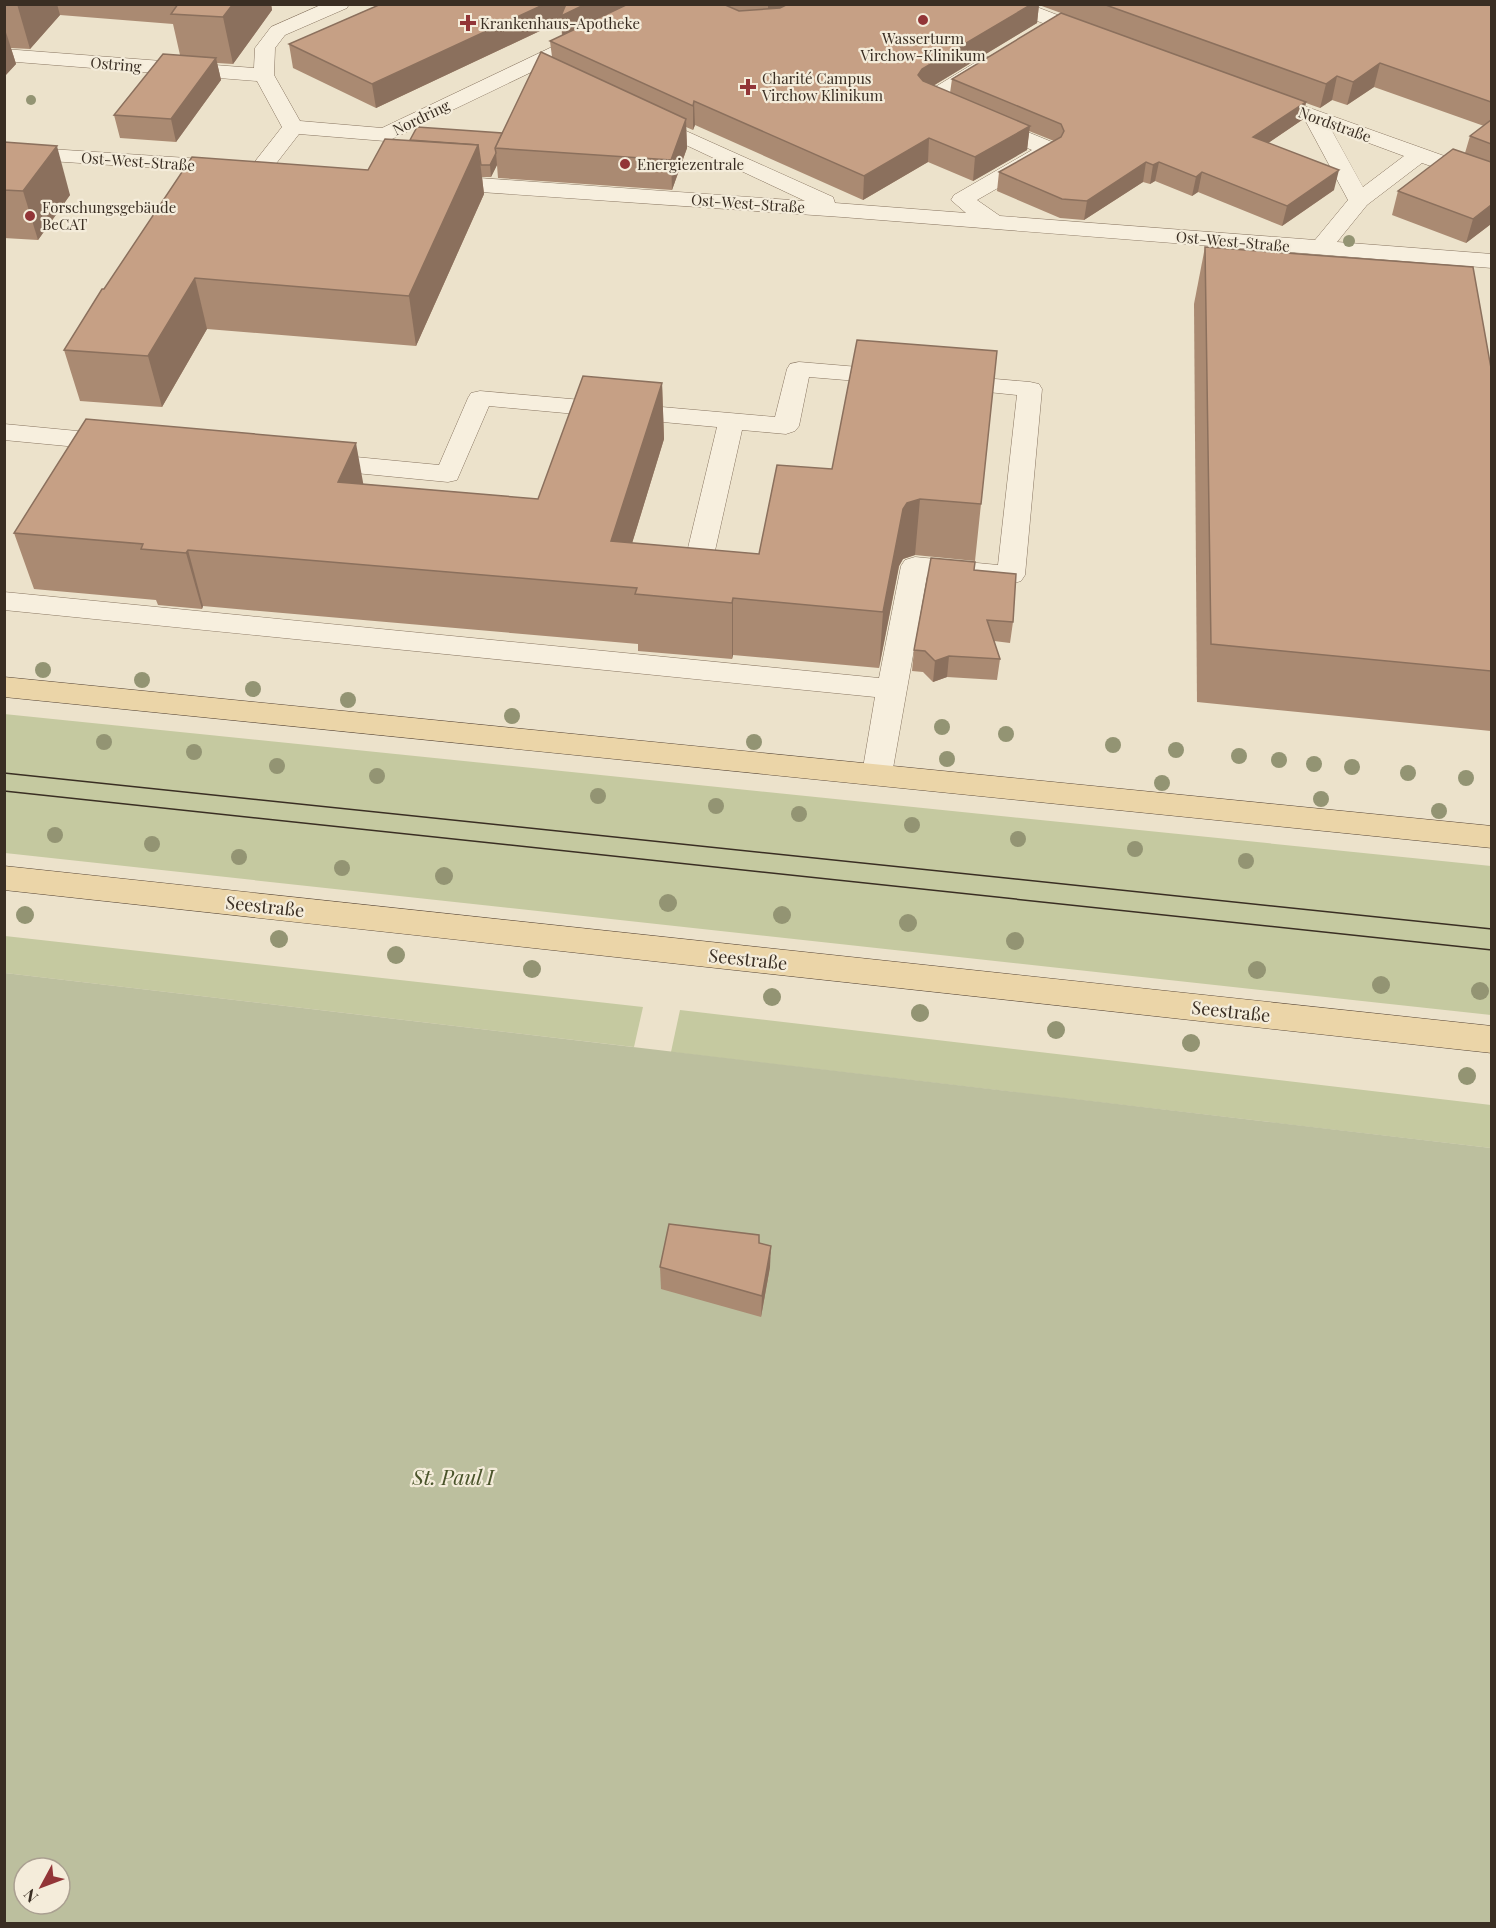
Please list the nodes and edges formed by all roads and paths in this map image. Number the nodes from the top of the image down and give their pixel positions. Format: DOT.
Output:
graph roads {
  1 [pos="296,4"];
  2 [pos="340,4"];
  3 [pos="658,4"];
  4 [pos="1010,4"];
  5 [pos="1057,22"];
  6 [pos="278,31"];
  7 [pos="1037,34"];
  8 [pos="1106,40"];
  9 [pos="1008,52"];
  10 [pos="4,55"];
  11 [pos="530,64"];
  12 [pos="264,75"];
  13 [pos="552,75"];
  14 [pos="1243,90"];
  15 [pos="627,110"];
  16 [pos="1313,116"];
  17 [pos="293,128"];
  18 [pos="4,152"];
  19 [pos="1420,154"];
  20 [pos="260,169"];
  21 [pos="283,171"];
  22 [pos="414,180"];
  23 [pos="1491,181"];
  24 [pos="962,200"];
  25 [pos="1359,200"];
  26 [pos="842,210"];
  27 [pos="926,218"];
  28 [pos="994,222"];
  29 [pos="1321,248"];
  30 [pos="1491,261"];
  31 [pos="731,421"];
  32 [pos="4,432"];
  33 [pos="143,445"];
  34 [pos="296,460"];
  35 [pos="696,573"];
  36 [pos="4,601"];
  37 [pos="4,687"];
  38 [pos="891,689"];
  39 [pos="877,774"];
  40 [pos="1491,837"];
  41 [pos="4,878"];
  42 [pos="1491,1040"];
  1 -- 6 [label="lane"];
  2 -- 6 [label="lane"];
  3 -- 11 [label="lane, Nordring"];
  4 -- 5 [label="lane"];
  5 -- 7 [label="lane"];
  5 -- 8 [label="lane"];
  6 -- 12 [label="lane"];
  9 -- 24 [label="lane"];
  10 -- 12 [label="lane, Ostring"];
  11 -- 13 [label="lane"];
  11 -- 17 [label="lane, Nordring"];
  12 -- 17 [label="lane"];
  14 -- 16 [label="lane, Nordstraße"];
  15 -- 26 [label="lane"];
  16 -- 19 [label="lane, Nordstraße"];
  16 -- 25 [label="lane"];
  17 -- 20 [label="lane"];
  18 -- 20 [label="lane, Ost-West-Straße"];
  19 -- 23 [label="lane, Nordstraße"];
  19 -- 25 [label="lane"];
  20 -- 21 [label="lane, Ost-West-Straße"];
  22 -- 26 [label="lane, Ost-West-Straße"];
  24 -- 27 [label="lane"];
  24 -- 28 [label="lane"];
  25 -- 29 [label="lane"];
  26 -- 27 [label="lane, Ost-West-Straße"];
  27 -- 28 [label="lane, Ost-West-Straße"];
  28 -- 29 [label="lane, Ost-West-Straße"];
  29 -- 30 [label="lane, Ost-West-Straße"];
  31 -- 34 [label="lane"];
  31 -- 35 [label="lane"];
  31 -- 38 [label="lane"];
  32 -- 33 [label="lane"];
  36 -- 38 [label="lane"];
  37 -- 39 [label="main road"];
  38 -- 39 [label="lane"];
  39 -- 40 [label="main road"];
  41 -- 42 [label="main road, Seestraße"];
}
